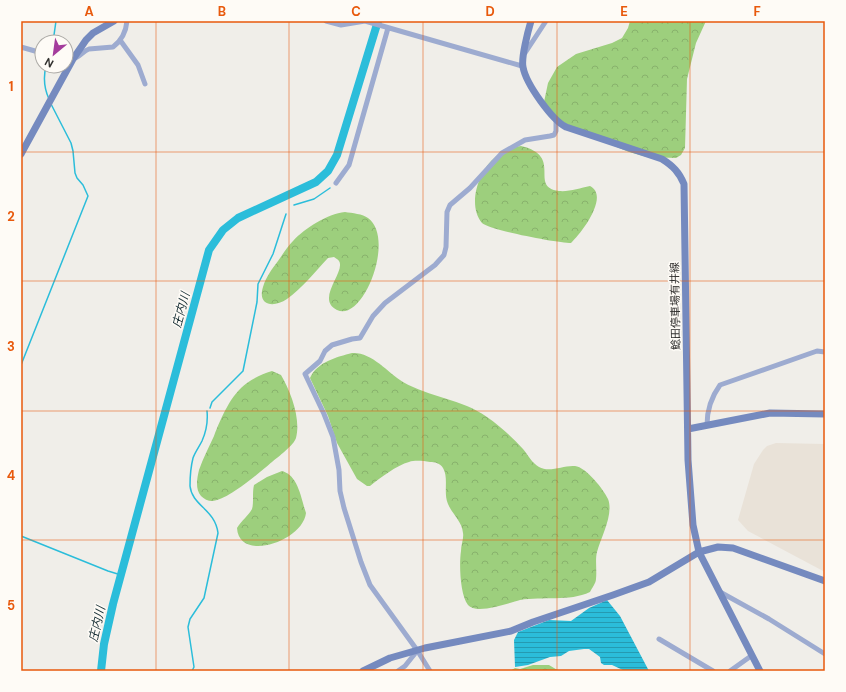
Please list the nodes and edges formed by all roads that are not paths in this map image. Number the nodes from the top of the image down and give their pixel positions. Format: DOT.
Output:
graph roads {
  1 [pos="114,21"];
  2 [pos="127,21"];
  3 [pos="326,21"];
  4 [pos="365,21"];
  5 [pos="531,21"];
  6 [pos="546,21"];
  7 [pos="387,27"];
  8 [pos="120,40"];
  9 [pos="21,47"];
  10 [pos="34,51"];
  11 [pos="524,55"];
  12 [pos="74,58"];
  13 [pos="74,59"];
  14 [pos="522,66"];
  15 [pos="63,74"];
  16 [pos="145,84"];
  17 [pos="556,121"];
  18 [pos="21,154"];
  19 [pos="336,182"];
  20 [pos="825,352"];
  21 [pos="825,414"];
  22 [pos="707,425"];
  23 [pos="688,428"];
  24 [pos="699,552"];
  25 [pos="825,581"];
  26 [pos="719,592"];
  27 [pos="659,639"];
  28 [pos="417,650"];
  29 [pos="825,654"];
  30 [pos="751,656"];
  31 [pos="367,671"];
  32 [pos="398,671"];
  33 [pos="430,671"];
  34 [pos="713,671"];
  35 [pos="730,671"];
  36 [pos="760,671"];
  1 -- 12 [label="main road"];
  2 -- 8 [label="street"];
  3 -- 4 [label="street"];
  4 -- 7 [label="street"];
  5 -- 11 [label="main road"];
  6 -- 11 [label="street"];
  7 -- 14 [label="street"];
  7 -- 19 [label="street"];
  8 -- 13 [label="street"];
  8 -- 16 [label="street"];
  9 -- 10 [label="street"];
  11 -- 14 [label="main road"];
  14 -- 17 [label="main road, 鯰田停車場有井線"];
  15 -- 18 [label="main road"];
  17 -- 23 [label="main road, 鯰田停車場有井線"];
  17 -- 28 [label="street"];
  20 -- 22 [label="street"];
  21 -- 22 [label="main road"];
  22 -- 23 [label="main road"];
  23 -- 24 [label="main road, 鯰田停車場有井線"];
  24 -- 25 [label="main road"];
  24 -- 26 [label="main road, 鯰田停車場有井線"];
  24 -- 28 [label="main road"];
  26 -- 29 [label="street"];
  26 -- 30 [label="main road, 鯰田停車場有井線"];
  27 -- 34 [label="street"];
  28 -- 31 [label="main road"];
  28 -- 32 [label="street"];
  28 -- 33 [label="street"];
  30 -- 35 [label="street"];
  30 -- 36 [label="main road, 鯰田停車場有井線"];
}
